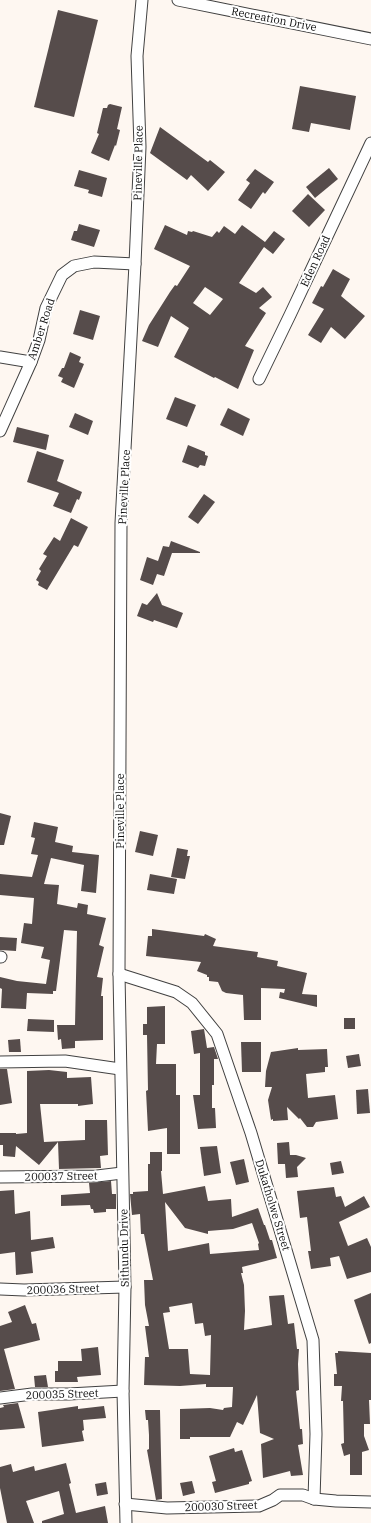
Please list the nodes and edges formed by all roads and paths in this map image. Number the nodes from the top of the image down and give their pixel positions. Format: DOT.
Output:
graph roads {
  1 [pos="142,0"];
  2 [pos="178,0"];
  3 [pos="371,39"];
  4 [pos="371,143"];
  5 [pos="135,264"];
  6 [pos="0,357"];
  7 [pos="30,362"];
  8 [pos="259,379"];
  9 [pos="0,431"];
  10 [pos="119,974"];
  11 [pos="0,1062"];
  12 [pos="120,1069"];
  13 [pos="122,1173"];
  14 [pos="0,1177"];
  15 [pos="125,1287"];
  16 [pos="0,1289"];
  17 [pos="123,1391"];
  18 [pos="0,1398"];
  19 [pos="314,1499"];
  20 [pos="371,1502"];
  21 [pos="125,1504"];
  22 [pos="126,1523"];
  1 -- 5 [label="street, Pineville Place"];
  2 -- 3 [label="street, Recreation Drive"];
  4 -- 8 [label="street, Eden Road"];
  5 -- 7 [label="street, Amber Road"];
  5 -- 10 [label="street, Pineville Place"];
  6 -- 7 [label="street"];
  7 -- 9 [label="street, Amber Road"];
  10 -- 12 [label="street, Sithundu Drive"];
  10 -- 19 [label="street, Dukatholwe Street"];
  11 -- 12 [label="street"];
  12 -- 13 [label="street, Sithundu Drive"];
  13 -- 14 [label="street, 200037 Street"];
  13 -- 15 [label="street, Sithundu Drive"];
  15 -- 16 [label="street, 200036 Street"];
  15 -- 17 [label="street, Sithundu Drive"];
  17 -- 18 [label="street, 200035 Street"];
  17 -- 21 [label="street, Sithundu Drive"];
  19 -- 20 [label="street, 200030 Street"];
  19 -- 21 [label="street, 200030 Street"];
  21 -- 22 [label="street, Sithundu Drive"];
}
